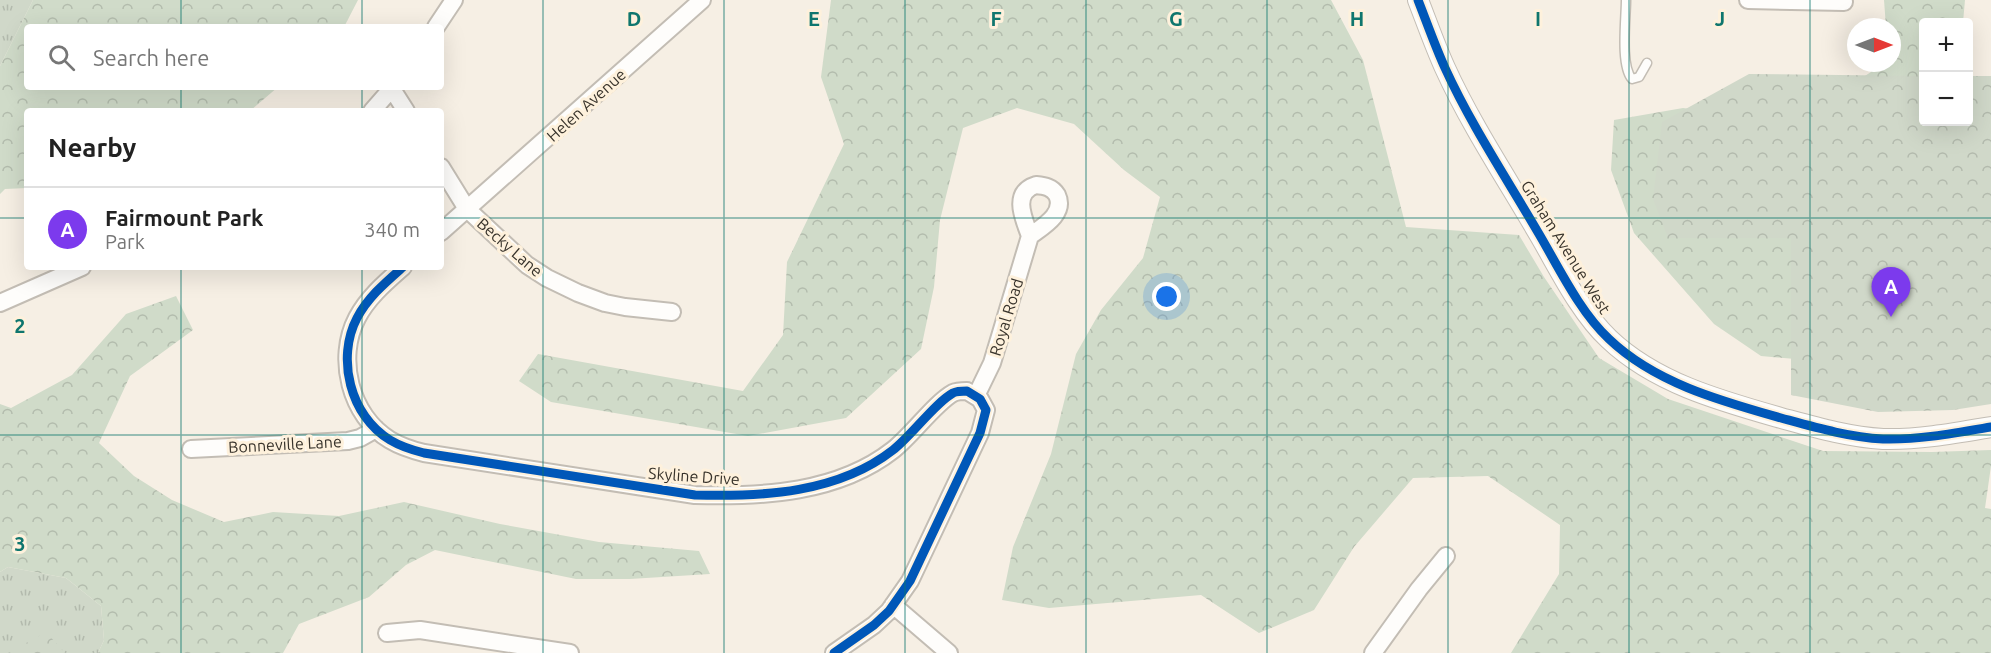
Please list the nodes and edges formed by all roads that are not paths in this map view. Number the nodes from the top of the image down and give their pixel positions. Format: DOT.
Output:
graph roads {
  1 [pos="454,0"];
  2 [pos="702,0"];
  3 [pos="1626,0"];
  4 [pos="1748,0"];
  5 [pos="1421,1"];
  6 [pos="1844,2"];
  7 [pos="438,24"];
  8 [pos="1647,63"];
  9 [pos="391,90"];
  10 [pos="394,90"];
  11 [pos="375,108"];
  12 [pos="404,108"];
  13 [pos="444,172"];
  14 [pos="467,209"];
  15 [pos="444,229"];
  16 [pos="1030,236"];
  17 [pos="75,270"];
  18 [pos="400,270"];
  19 [pos="0,303"];
  20 [pos="672,312"];
  21 [pos="976,396"];
  22 [pos="1991,427"];
  23 [pos="376,429"];
  24 [pos="191,449"];
  25 [pos="1446,556"];
  26 [pos="893,605"];
  27 [pos="387,633"];
  28 [pos="570,653"];
  29 [pos="834,653"];
  30 [pos="950,653"];
  31 [pos="1373,653"];
  1 -- 7 [label="street"];
  2 -- 14 [label="street, Helen Avenue"];
  3 -- 8 [label="lane"];
  4 -- 6 [label="street"];
  5 -- 22 [label="street, Graham Avenue West"];
  9 -- 11 [label="street"];
  10 -- 12 [label="street"];
  13 -- 14 [label="street, Becky Lane"];
  14 -- 15 [label="street"];
  14 -- 20 [label="street, Becky Lane"];
  16 -- 21 [label="street, Royal Road"];
  17 -- 19 [label="street"];
  18 -- 23 [label="street, Skyline Drive"];
  21 -- 23 [label="street, Skyline Drive"];
  21 -- 26 [label="street"];
  23 -- 24 [label="street, Bonneville Lane"];
  25 -- 31 [label="street"];
  26 -- 29 [label="street"];
  26 -- 30 [label="street"];
  27 -- 28 [label="street"];
}
